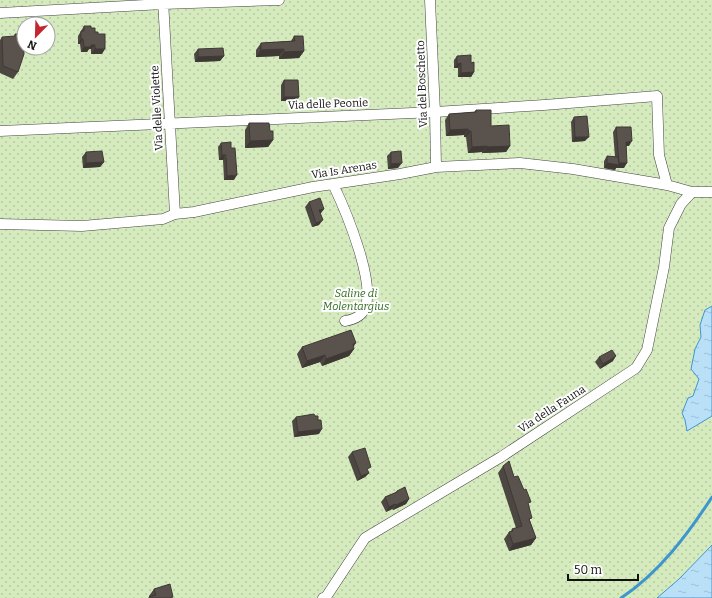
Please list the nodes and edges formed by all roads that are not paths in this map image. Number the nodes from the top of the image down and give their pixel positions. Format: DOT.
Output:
graph roads {
  1 [pos="279,0"];
  2 [pos="430,0"];
  3 [pos="163,2"];
  4 [pos="0,13"];
  5 [pos="436,112"];
  6 [pos="170,122"];
  7 [pos="0,131"];
  8 [pos="436,167"];
  9 [pos="333,184"];
  10 [pos="667,186"];
  11 [pos="692,192"];
  12 [pos="712,192"];
  13 [pos="175,214"];
  14 [pos="0,224"];
  15 [pos="345,321"];
  16 [pos="324,598"];
  1 -- 3 [label="street"];
  2 -- 5 [label="street, Via del Boschetto"];
  3 -- 4 [label="street"];
  3 -- 6 [label="street, Via delle Violette"];
  5 -- 6 [label="street, Via delle Peonie"];
  5 -- 8 [label="street, Via del Boschetto"];
  5 -- 10 [label="street, Via delle Peonie"];
  6 -- 7 [label="street, Via delle Peonie"];
  6 -- 13 [label="street, Via delle Violette"];
  8 -- 9 [label="street, Via Is Arenas"];
  8 -- 10 [label="street, Via Is Arenas"];
  9 -- 13 [label="street, Via Is Arenas"];
  9 -- 15 [label="street"];
  10 -- 11 [label="street, Via Is Arenas"];
  11 -- 12 [label="street"];
  11 -- 16 [label="street, Via della Fauna"];
  13 -- 14 [label="street, Via Is Arenas"];
}
